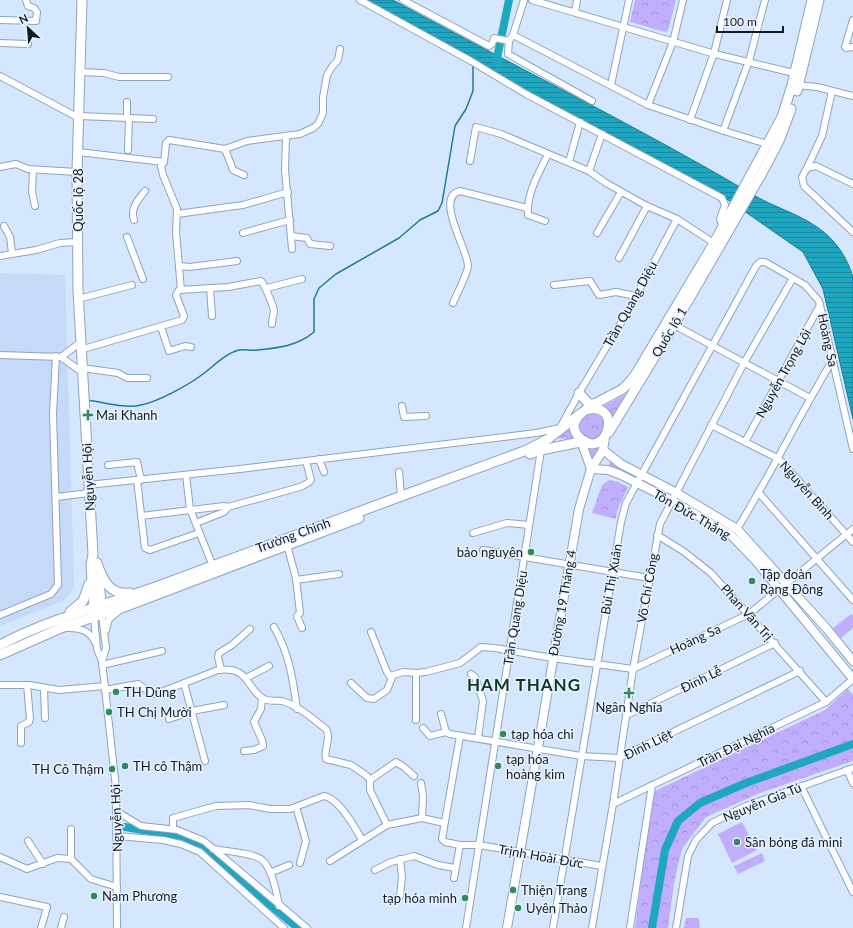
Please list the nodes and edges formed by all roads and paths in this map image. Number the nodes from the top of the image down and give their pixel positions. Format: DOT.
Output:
graph roads {
  1 [pos="26,0"];
  2 [pos="82,0"];
  3 [pos="360,0"];
  4 [pos="404,0"];
  5 [pos="524,0"];
  6 [pos="532,0"];
  7 [pos="578,0"];
  8 [pos="629,0"];
  9 [pos="684,0"];
  10 [pos="727,0"];
  11 [pos="765,0"];
  12 [pos="812,0"];
  13 [pos="819,0"];
  14 [pos="575,12"];
  15 [pos="0,20"];
  16 [pos="853,20"];
  17 [pos="624,27"];
  18 [pos="514,35"];
  19 [pos="507,40"];
  20 [pos="673,42"];
  21 [pos="0,44"];
  22 [pos="28,44"];
  23 [pos="853,47"];
  24 [pos="340,49"];
  25 [pos="714,53"];
  26 [pos="749,61"];
  27 [pos="80,72"];
  28 [pos="798,74"];
  29 [pos="0,76"];
  30 [pos="168,77"];
  31 [pos="611,85"];
  32 [pos="795,85"];
  33 [pos="832,91"];
  34 [pos="853,96"];
  35 [pos="592,101"];
  36 [pos="128,102"];
  37 [pos="648,106"];
  38 [pos="79,117"];
  39 [pos="128,118"];
  40 [pos="153,120"];
  41 [pos="690,120"];
  42 [pos="580,122"];
  43 [pos="723,131"];
  44 [pos="602,134"];
  45 [pos="286,137"];
  46 [pos="767,144"];
  47 [pos="225,149"];
  48 [pos="128,150"];
  49 [pos="78,152"];
  50 [pos="548,154"];
  51 [pos="470,161"];
  52 [pos="164,162"];
  53 [pos="569,162"];
  54 [pos="0,167"];
  55 [pos="807,168"];
  56 [pos="33,170"];
  57 [pos="589,171"];
  58 [pos="78,172"];
  59 [pos="244,175"];
  60 [pos="853,184"];
  61 [pos="145,190"];
  62 [pos="288,192"];
  63 [pos="622,192"];
  64 [pos="35,206"];
  65 [pos="647,206"];
  66 [pos="527,208"];
  67 [pos="177,214"];
  68 [pos="677,219"];
  69 [pos="134,220"];
  70 [pos="290,220"];
  71 [pos="545,221"];
  72 [pos="4,226"];
  73 [pos="726,229"];
  74 [pos="853,232"];
  75 [pos="243,233"];
  76 [pos="597,233"];
  77 [pos="291,236"];
  78 [pos="127,237"];
  79 [pos="77,242"];
  80 [pos="714,243"];
  81 [pos="330,246"];
  82 [pos="292,249"];
  83 [pos="12,253"];
  84 [pos="0,256"];
  85 [pos="618,258"];
  86 [pos="237,261"];
  87 [pos="760,262"];
  88 [pos="179,266"];
  89 [pos="793,278"];
  90 [pos="143,279"];
  91 [pos="302,279"];
  92 [pos="132,285"];
  93 [pos="554,285"];
  94 [pos="210,288"];
  95 [pos="267,288"];
  96 [pos="180,290"];
  97 [pos="636,296"];
  98 [pos="78,299"];
  99 [pos="453,303"];
  100 [pos="820,305"];
  101 [pos="212,316"];
  102 [pos="272,324"];
  103 [pos="674,325"];
  104 [pos="161,327"];
  105 [pos="80,346"];
  106 [pos="712,346"];
  107 [pos="191,347"];
  108 [pos="0,354"];
  109 [pos="59,356"];
  110 [pos="832,361"];
  111 [pos="744,362"];
  112 [pos="82,371"];
  113 [pos="148,378"];
  114 [pos="778,381"];
  115 [pos="579,393"];
  116 [pos="810,398"];
  117 [pos="84,400"];
  118 [pos="595,404"];
  119 [pos="402,406"];
  120 [pos="583,412"];
  121 [pos="426,416"];
  122 [pos="711,425"];
  123 [pos="560,428"];
  124 [pos="606,435"];
  125 [pos="582,441"];
  126 [pos="745,442"];
  127 [pos="853,449"];
  128 [pos="541,450"];
  129 [pos="603,450"];
  130 [pos="319,459"];
  131 [pos="779,459"];
  132 [pos="306,461"];
  133 [pos="108,465"];
  134 [pos="590,469"];
  135 [pos="324,472"];
  136 [pos="399,472"];
  137 [pos="186,475"];
  138 [pos="641,475"];
  139 [pos="139,480"];
  140 [pos="637,483"];
  141 [pos="88,489"];
  142 [pos="674,492"];
  143 [pos="759,493"];
  144 [pos="401,496"];
  145 [pos="56,497"];
  146 [pos="671,500"];
  147 [pos="228,508"];
  148 [pos="190,509"];
  149 [pos="141,516"];
  150 [pos="196,523"];
  151 [pos="529,525"];
  152 [pos="737,529"];
  153 [pos="853,529"];
  154 [pos="199,533"];
  155 [pos="473,533"];
  156 [pos="847,534"];
  157 [pos="657,536"];
  158 [pos="853,542"];
  159 [pos="287,545"];
  160 [pos="483,550"];
  161 [pos="524,557"];
  162 [pos="817,559"];
  163 [pos="93,561"];
  164 [pos="212,564"];
  165 [pos="568,565"];
  166 [pos="612,572"];
  167 [pos="339,574"];
  168 [pos="649,578"];
  169 [pos="296,580"];
  170 [pos="787,584"];
  171 [pos="780,590"];
  172 [pos="145,591"];
  173 [pos="853,600"];
  174 [pos="97,605"];
  175 [pos="124,607"];
  176 [pos="749,614"];
  177 [pos="0,615"];
  178 [pos="98,616"];
  179 [pos="59,624"];
  180 [pos="274,627"];
  181 [pos="302,628"];
  182 [pos="250,629"];
  183 [pos="371,632"];
  184 [pos="104,635"];
  185 [pos="775,643"];
  186 [pos="0,645"];
  187 [pos="97,649"];
  188 [pos="510,650"];
  189 [pos="162,651"];
  190 [pos="0,655"];
  191 [pos="552,658"];
  192 [pos="853,661"];
  193 [pos="102,663"];
  194 [pos="597,663"];
  195 [pos="269,666"];
  196 [pos="633,668"];
  197 [pos="221,670"];
  198 [pos="800,671"];
  199 [pos="416,673"];
  200 [pos="471,674"];
  201 [pos="246,678"];
  202 [pos="391,678"];
  203 [pos="853,679"];
  204 [pos="184,683"];
  205 [pos="350,683"];
  206 [pos="0,685"];
  207 [pos="27,685"];
  208 [pos="44,688"];
  209 [pos="105,688"];
  210 [pos="262,698"];
  211 [pos="826,702"];
  212 [pos="224,706"];
  213 [pos="297,709"];
  214 [pos="192,712"];
  215 [pos="441,714"];
  216 [pos="627,715"];
  217 [pos="45,718"];
  218 [pos="169,719"];
  219 [pos="416,720"];
  220 [pos="423,728"];
  221 [pos="446,732"];
  222 [pos="460,736"];
  223 [pos="478,738"];
  224 [pos="496,741"];
  225 [pos="21,743"];
  226 [pos="537,749"];
  227 [pos="244,751"];
  228 [pos="582,756"];
  229 [pos="619,758"];
  230 [pos="205,761"];
  231 [pos="850,769"];
  232 [pos="414,776"];
  233 [pos="370,780"];
  234 [pos="421,783"];
  235 [pos="853,783"];
  236 [pos="652,785"];
  237 [pos="801,786"];
  238 [pos="613,804"];
  239 [pos="296,807"];
  240 [pos="116,811"];
  241 [pos="422,818"];
  242 [pos="444,823"];
  243 [pos="387,825"];
  244 [pos="71,829"];
  245 [pos="173,829"];
  246 [pos="118,836"];
  247 [pos="362,840"];
  248 [pos="28,841"];
  249 [pos="460,845"];
  250 [pos="479,845"];
  251 [pos="213,849"];
  252 [pos="520,852"];
  253 [pos="0,857"];
  254 [pos="71,859"];
  255 [pos="400,859"];
  256 [pos="564,859"];
  257 [pos="330,861"];
  258 [pos="300,863"];
  259 [pos="43,864"];
  260 [pos="289,865"];
  261 [pos="602,866"];
  262 [pos="455,868"];
  263 [pos="375,870"];
  264 [pos="270,873"];
  265 [pos="454,878"];
  266 [pos="117,887"];
  267 [pos="853,892"];
  268 [pos="0,897"];
  269 [pos="387,900"];
  270 [pos="279,906"];
  271 [pos="64,917"];
  272 [pos="41,928"];
  273 [pos="61,928"];
  274 [pos="118,928"];
  275 [pos="284,928"];
  276 [pos="307,928"];
  277 [pos="466,928"];
  278 [pos="506,928"];
  279 [pos="553,928"];
  280 [pos="592,928"];
  281 [pos="630,928"];
  282 [pos="676,928"];
  1 -- 15 [label="street"];
  2 -- 27 [label="highway, Quốc lộ 28"];
  3 -- 42 [label="street"];
  4 -- 19 [label="street"];
  5 -- 18 [label="street"];
  6 -- 14 [label="street"];
  7 -- 14 [label="street"];
  8 -- 17 [label="street"];
  9 -- 20 [label="street"];
  10 -- 25 [label="street"];
  11 -- 26 [label="street"];
  12 -- 28 [label="highway"];
  13 -- 28 [label="highway"];
  14 -- 17 [label="street"];
  16 -- 23 [label="street"];
  17 -- 20 [label="street"];
  17 -- 31 [label="street"];
  18 -- 19 [label="street"];
  18 -- 31 [label="street"];
  19 -- 35 [label="street"];
  20 -- 25 [label="street"];
  20 -- 37 [label="street"];
  21 -- 22 [label="street"];
  24 -- 45 [label="street"];
  25 -- 26 [label="street"];
  25 -- 41 [label="street"];
  26 -- 28 [label="street"];
  26 -- 43 [label="street"];
  27 -- 30 [label="street"];
  27 -- 38 [label="highway, Quốc lộ 28"];
  28 -- 32 [label="highway"];
  29 -- 38 [label="street"];
  31 -- 37 [label="street"];
  32 -- 33 [label="street"];
  32 -- 46 [label="highway"];
  32 -- 73 [label="highway"];
  33 -- 34 [label="street"];
  33 -- 55 [label="street"];
  36 -- 39 [label="street"];
  37 -- 41 [label="street"];
  38 -- 39 [label="street"];
  38 -- 49 [label="highway, Quốc lộ 28"];
  39 -- 40 [label="street"];
  39 -- 48 [label="street"];
  41 -- 43 [label="street"];
  42 -- 44 [label="street"];
  42 -- 53 [label="street"];
  43 -- 46 [label="street"];
  44 -- 57 [label="street"];
  44 -- 73 [label="street"];
  45 -- 47 [label="street"];
  45 -- 62 [label="street"];
  46 -- 73 [label="highway"];
  47 -- 52 [label="street"];
  47 -- 59 [label="street"];
  49 -- 52 [label="street"];
  49 -- 58 [label="highway, Quốc lộ 28"];
  50 -- 51 [label="street"];
  50 -- 53 [label="street"];
  50 -- 66 [label="street"];
  52 -- 67 [label="street"];
  53 -- 57 [label="street"];
  54 -- 56 [label="street"];
  55 -- 60 [label="street"];
  55 -- 74 [label="street"];
  56 -- 58 [label="street"];
  56 -- 64 [label="street"];
  57 -- 63 [label="street"];
  58 -- 79 [label="highway, Quốc lộ 28"];
  61 -- 69 [label="street"];
  62 -- 67 [label="street"];
  62 -- 70 [label="street"];
  63 -- 65 [label="street"];
  63 -- 76 [label="street"];
  65 -- 68 [label="street"];
  65 -- 85 [label="street"];
  66 -- 71 [label="street"];
  66 -- 99 [label="street"];
  67 -- 88 [label="street"];
  68 -- 80 [label="street"];
  68 -- 97 [label="street, Trần Quang Diệu"];
  70 -- 75 [label="street"];
  70 -- 77 [label="street"];
  72 -- 83 [label="street"];
  73 -- 80 [label="highway, Quốc lộ 1"];
  73 -- 103 [label="highway, Quốc lộ 1"];
  77 -- 81 [label="street"];
  77 -- 82 [label="street"];
  78 -- 90 [label="street"];
  79 -- 83 [label="street"];
  79 -- 98 [label="highway, Quốc lộ 28"];
  80 -- 118 [label="highway, Quốc lộ 1"];
  83 -- 84 [label="street"];
  86 -- 88 [label="street"];
  87 -- 89 [label="street, Hoàng Sa"];
  87 -- 106 [label="street, Bùi Thị Xuân"];
  88 -- 96 [label="street"];
  89 -- 100 [label="street, Hoàng Sa"];
  89 -- 111 [label="street, Võ Chí Công"];
  91 -- 95 [label="street"];
  92 -- 98 [label="street"];
  93 -- 97 [label="street"];
  94 -- 95 [label="street"];
  94 -- 96 [label="street"];
  94 -- 101 [label="street"];
  95 -- 102 [label="street"];
  96 -- 104 [label="street"];
  97 -- 115 [label="street, Trần Quang Diệu"];
  98 -- 105 [label="highway, Quốc lộ 28"];
  100 -- 110 [label="street, Hoàng Sa"];
  100 -- 114 [label="street, Nguyễn Trọng Lội"];
  103 -- 106 [label="street"];
  103 -- 124 [label="highway, Quốc lộ 1"];
  104 -- 105 [label="street"];
  104 -- 107 [label="street"];
  105 -- 109 [label="street"];
  105 -- 112 [label="highway, Quốc lộ 28"];
  106 -- 111 [label="street"];
  106 -- 138 [label="street, Bùi Thị Xuân"];
  108 -- 109 [label="street"];
  109 -- 112 [label="street"];
  109 -- 145 [label="street"];
  110 -- 116 [label="street"];
  110 -- 127 [label="street, Hoàng Sa"];
  111 -- 114 [label="street"];
  111 -- 122 [label="street, Võ Chí Công"];
  112 -- 113 [label="street"];
  112 -- 117 [label="highway, Quốc lộ 28"];
  114 -- 116 [label="street"];
  114 -- 126 [label="street, Nguyễn Trọng Lội"];
  115 -- 118 [label="highway"];
  115 -- 123 [label="street, Trần Quang Diệu"];
  116 -- 131 [label="street"];
  117 -- 141 [label="highway, Nguyễn Hội"];
  118 -- 120 [label="highway, Quốc lộ 1"];
  119 -- 121 [label="street"];
  120 -- 123 [label="highway, Trường Chinh"];
  120 -- 124 [label="highway"];
  120 -- 125 [label="highway"];
  122 -- 126 [label="street, Nguyễn Bình"];
  122 -- 142 [label="street, Võ Chí Công"];
  123 -- 130 [label="street"];
  123 -- 144 [label="highway, Trường Chinh"];
  124 -- 125 [label="highway"];
  124 -- 129 [label="main road, Đường 19 Tháng 4"];
  125 -- 128 [label="highway, Trường Chinh"];
  125 -- 134 [label="main road"];
  126 -- 131 [label="street, Nguyễn Bình"];
  128 -- 151 [label="street, Trần Quang Diệu"];
  128 -- 159 [label="highway, Trường Chinh"];
  129 -- 134 [label="main road, Đường 19 Tháng 4"];
  129 -- 138 [label="main road, Tôn Đức Thắng"];
  130 -- 132 [label="street"];
  130 -- 135 [label="street"];
  131 -- 143 [label="street"];
  131 -- 156 [label="street, Nguyễn Bình"];
  132 -- 137 [label="street"];
  132 -- 147 [label="street"];
  133 -- 139 [label="street"];
  134 -- 140 [label="main road, Tôn Đức Thắng"];
  134 -- 165 [label="main road, Đường 19 Tháng 4"];
  136 -- 144 [label="street"];
  137 -- 139 [label="street"];
  137 -- 148 [label="street"];
  138 -- 140 [label="street, Bùi Thị Xuân"];
  138 -- 142 [label="main road, Tôn Đức Thắng"];
  139 -- 141 [label="street"];
  139 -- 149 [label="street"];
  140 -- 146 [label="main road, Tôn Đức Thắng"];
  140 -- 166 [label="street, Bùi Thị Xuân"];
  141 -- 145 [label="street"];
  141 -- 163 [label="highway, Nguyễn Hội"];
  142 -- 146 [label="street, Võ Chí Công"];
  142 -- 152 [label="main road, Tôn Đức Thắng"];
  143 -- 152 [label="street"];
  143 -- 162 [label="street"];
  144 -- 164 [label="highway, Trường Chinh"];
  145 -- 177 [label="street"];
  146 -- 157 [label="street, Võ Chí Công"];
  146 -- 171 [label="main road, Tôn Đức Thắng"];
  147 -- 148 [label="street"];
  147 -- 150 [label="street"];
  148 -- 149 [label="street"];
  148 -- 150 [label="street"];
  149 -- 154 [label="street"];
  150 -- 154 [label="street"];
  151 -- 155 [label="street"];
  151 -- 161 [label="street, Trần Quang Diệu"];
  152 -- 170 [label="main road, Tôn Đức Thắng"];
  153 -- 156 [label="street, Hoàng Sa"];
  154 -- 164 [label="street"];
  156 -- 158 [label="street, Nguyễn Bình"];
  156 -- 162 [label="street, Hoàng Sa"];
  157 -- 168 [label="street, Võ Chí Công"];
  157 -- 176 [label="street, Phan Văn Trị"];
  159 -- 169 [label="street"];
  159 -- 175 [label="highway, Trường Chinh"];
  160 -- 161 [label="street"];
  161 -- 165 [label="street"];
  161 -- 188 [label="street, Trần Quang Diệu"];
  162 -- 170 [label="street, Hoàng Sa"];
  162 -- 173 [label="street"];
  163 -- 172 [label="highway"];
  163 -- 174 [label="highway, Nguyễn Hội"];
  163 -- 179 [label="highway"];
  164 -- 172 [label="highway, Trường Chinh"];
  165 -- 166 [label="street"];
  165 -- 191 [label="main road, Đường 19 Tháng 4"];
  166 -- 168 [label="street"];
  166 -- 194 [label="street, Bùi Thị Xuân"];
  167 -- 169 [label="street"];
  168 -- 196 [label="street, Võ Chí Công"];
  169 -- 181 [label="street"];
  170 -- 171 [label="street, Hoàng Sa"];
  170 -- 192 [label="main road, Tôn Đức Thắng"];
  171 -- 176 [label="street, Hoàng Sa"];
  171 -- 203 [label="main road, Tôn Đức Thắng"];
  172 -- 174 [label="highway, Trường Chinh"];
  174 -- 178 [label="highway, Nguyễn Hội"];
  174 -- 179 [label="highway, Trường Chinh"];
  175 -- 178 [label="highway, Trường Chinh"];
  175 -- 184 [label="street"];
  176 -- 185 [label="street, Phan Văn Trị"];
  176 -- 196 [label="street, Hoàng Sa"];
  178 -- 179 [label="highway, Trường Chinh"];
  178 -- 184 [label="street, Nguyễn Hội"];
  178 -- 187 [label="street, Nguyễn Hội"];
  179 -- 186 [label="highway, Trường Chinh"];
  179 -- 187 [label="street"];
  179 -- 190 [label="highway, Trường Chinh"];
  180 -- 213 [label="street"];
  182 -- 197 [label="street"];
  183 -- 202 [label="street"];
  184 -- 193 [label="street, Nguyễn Hội"];
  185 -- 198 [label="street, Phan Văn Trị"];
  185 -- 216 [label="street, Đinh Lễ"];
  187 -- 193 [label="street, Nguyễn Hội"];
  188 -- 191 [label="street"];
  188 -- 199 [label="street"];
  188 -- 224 [label="street, Trần Quang Diệu"];
  189 -- 193 [label="street"];
  191 -- 194 [label="street"];
  191 -- 226 [label="main road, Đường 19 Tháng 4"];
  193 -- 209 [label="street, Nguyễn Hội"];
  194 -- 196 [label="street"];
  194 -- 228 [label="street, Bùi Thị Xuân"];
  195 -- 201 [label="street"];
  196 -- 216 [label="street, Võ Chí Công"];
  197 -- 201 [label="street"];
  197 -- 204 [label="street"];
  198 -- 211 [label="street, Phan Văn Trị"];
  198 -- 229 [label="street, Đinh Liệt"];
  199 -- 202 [label="street"];
  199 -- 219 [label="street"];
  200 -- 223 [label="street"];
  201 -- 210 [label="street"];
  202 -- 205 [label="street"];
  203 -- 211 [label="street, Trần Đại Nghĩa"];
  204 -- 209 [label="street"];
  204 -- 214 [label="street"];
  206 -- 207 [label="street"];
  207 -- 208 [label="street"];
  207 -- 225 [label="street"];
  208 -- 209 [label="street"];
  208 -- 217 [label="street"];
  209 -- 240 [label="street, Nguyễn Hội"];
  210 -- 213 [label="street"];
  210 -- 227 [label="street"];
  211 -- 236 [label="street, Trần Đại Nghĩa"];
  212 -- 214 [label="street"];
  213 -- 233 [label="street"];
  214 -- 218 [label="street"];
  214 -- 230 [label="street"];
  215 -- 221 [label="street"];
  216 -- 229 [label="street, Võ Chí Công"];
  220 -- 221 [label="street"];
  221 -- 222 [label="street, Đinh Liệt"];
  222 -- 223 [label="street, Đinh Liệt"];
  222 -- 242 [label="street"];
  223 -- 224 [label="street, Đinh Liệt"];
  224 -- 226 [label="street, Đinh Liệt"];
  224 -- 250 [label="street, Trần Quang Diệu"];
  226 -- 228 [label="street, Đinh Liệt"];
  226 -- 252 [label="main road, Đường 19 Tháng 4"];
  228 -- 229 [label="street, Đinh Liệt"];
  228 -- 256 [label="street, Bùi Thị Xuân"];
  229 -- 238 [label="street, Võ Chí Công"];
  231 -- 235 [label="street"];
  231 -- 237 [label="street, Nguyễn Gia Tú"];
  232 -- 233 [label="street"];
  233 -- 243 [label="street"];
  234 -- 241 [label="street"];
  236 -- 238 [label="street, Trần Đại Nghĩa"];
  236 -- 281 [label="street"];
  237 -- 267 [label="street"];
  237 -- 282 [label="street, Nguyễn Gia Tú"];
  238 -- 261 [label="street, Võ Chí Công"];
  239 -- 245 [label="street"];
  239 -- 247 [label="street"];
  239 -- 258 [label="street"];
  240 -- 245 [label="street"];
  240 -- 246 [label="street, Nguyễn Hội"];
  241 -- 242 [label="street"];
  241 -- 243 [label="street"];
  242 -- 249 [label="street, Trịnh Hoài Đức"];
  243 -- 247 [label="street"];
  244 -- 254 [label="street"];
  245 -- 251 [label="street"];
  246 -- 266 [label="street, Nguyễn Hội"];
  246 -- 275 [label="street"];
  247 -- 257 [label="street"];
  248 -- 259 [label="street"];
  249 -- 250 [label="street, Trịnh Hoài Đức"];
  249 -- 262 [label="street"];
  250 -- 252 [label="street, Trịnh Hoài Đức"];
  250 -- 277 [label="street, Trần Quang Diệu"];
  251 -- 264 [label="street"];
  251 -- 270 [label="street"];
  252 -- 256 [label="street, Trịnh Hoài Đức"];
  252 -- 278 [label="main road, Đường 19 Tháng 4"];
  253 -- 259 [label="street"];
  254 -- 259 [label="street"];
  254 -- 266 [label="street"];
  255 -- 262 [label="street"];
  255 -- 263 [label="street"];
  255 -- 269 [label="street"];
  256 -- 261 [label="street, Trịnh Hoài Đức"];
  256 -- 279 [label="street, Bùi Thị Xuân"];
  260 -- 264 [label="street"];
  261 -- 280 [label="street, Võ Chí Công"];
  262 -- 265 [label="street"];
  264 -- 270 [label="street"];
  266 -- 274 [label="street, Nguyễn Hội"];
  268 -- 272 [label="street"];
  270 -- 276 [label="street"];
  271 -- 273 [label="street"];
}
